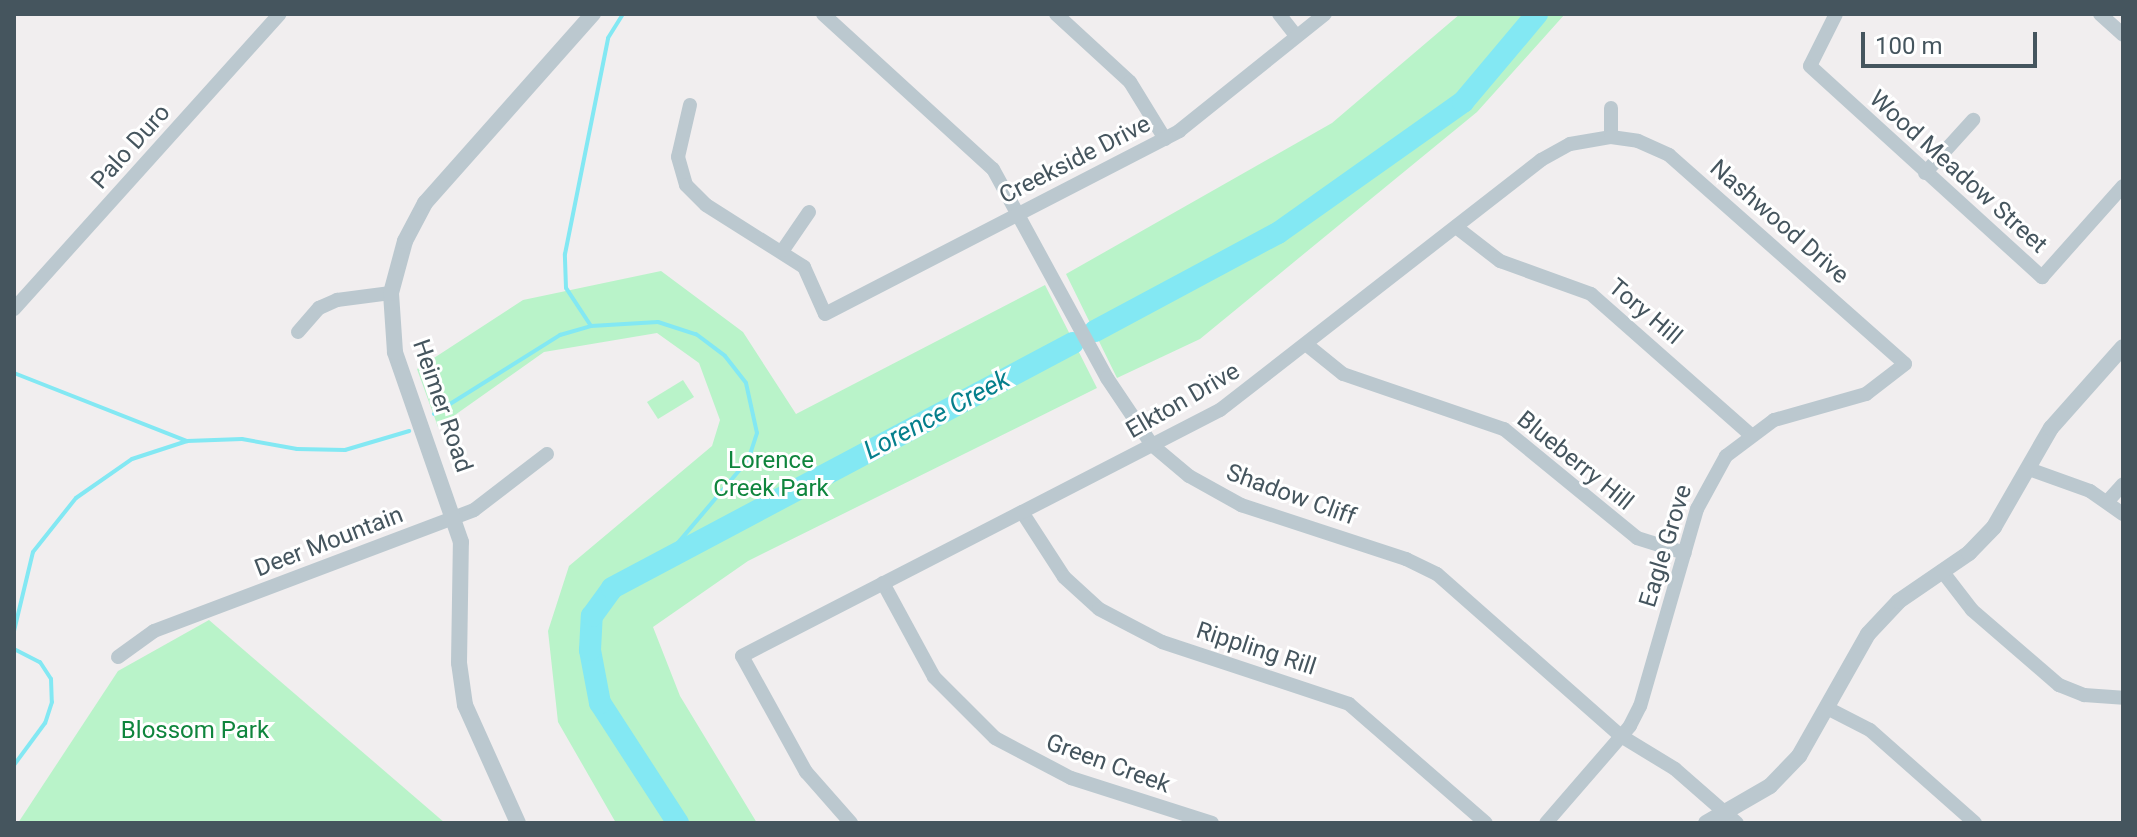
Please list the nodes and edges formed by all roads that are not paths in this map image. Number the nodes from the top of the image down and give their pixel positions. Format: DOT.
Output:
graph roads {
  1 [pos="280,14"];
  2 [pos="593,14"];
  3 [pos="823,14"];
  4 [pos="1056,14"];
  5 [pos="1279,14"];
  6 [pos="1325,14"];
  7 [pos="1836,14"];
  8 [pos="2100,14"];
  9 [pos="2123,35"];
  10 [pos="1296,36"];
  11 [pos="690,105"];
  12 [pos="1611,108"];
  13 [pos="1973,120"];
  14 [pos="1611,137"];
  15 [pos="1165,139"];
  16 [pos="1925,173"];
  17 [pos="2123,186"];
  18 [pos="809,212"];
  19 [pos="1020,213"];
  20 [pos="1456,227"];
  21 [pos="783,250"];
  22 [pos="391,293"];
  23 [pos="14,309"];
  24 [pos="298,332"];
  25 [pos="1307,345"];
  26 [pos="2123,347"];
  27 [pos="1905,364"];
  28 [pos="1750,434"];
  29 [pos="1152,445"];
  30 [pos="547,454"];
  31 [pos="2029,469"];
  32 [pos="2123,484"];
  33 [pos="2107,502"];
  34 [pos="1022,512"];
  35 [pos="2123,514"];
  36 [pos="456,517"];
  37 [pos="1685,553"];
  38 [pos="1942,571"];
  39 [pos="883,583"];
  40 [pos="118,657"];
  41 [pos="2123,698"];
  42 [pos="1829,709"];
  43 [pos="1621,736"];
  44 [pos="1732,818"];
  45 [pos="518,823"];
  46 [pos="851,823"];
  47 [pos="1212,823"];
  48 [pos="1486,823"];
  49 [pos="1546,823"];
  50 [pos="1706,823"];
  51 [pos="1975,823"];
  1 -- 23 [label="street, Palo Duro"];
  2 -- 22 [label="street, Heimer Road"];
  3 -- 19 [label="street, Shadow Cliff"];
  4 -- 15 [label="street"];
  5 -- 10 [label="street"];
  6 -- 10 [label="street, Creekside Drive"];
  7 -- 16 [label="street, Wood Meadow Street"];
  8 -- 9 [label="street"];
  10 -- 15 [label="street, Creekside Drive"];
  11 -- 21 [label="street"];
  12 -- 14 [label="street"];
  13 -- 16 [label="street"];
  14 -- 20 [label="street, Elkton Drive"];
  14 -- 27 [label="street, Nashwood Drive"];
  15 -- 19 [label="street, Creekside Drive"];
  16 -- 17 [label="street, Wood Meadow Street"];
  18 -- 21 [label="street"];
  19 -- 21 [label="street, Creekside Drive"];
  19 -- 29 [label="street, Shadow Cliff"];
  20 -- 25 [label="street, Elkton Drive"];
  20 -- 28 [label="street, Tory Hill"];
  22 -- 24 [label="street"];
  22 -- 36 [label="street, Heimer Road"];
  25 -- 29 [label="street, Elkton Drive"];
  25 -- 37 [label="street, Blueberry Hill"];
  26 -- 31 [label="street"];
  27 -- 28 [label="street, Eagle Grove"];
  28 -- 37 [label="street, Eagle Grove"];
  29 -- 34 [label="street, Elkton Drive"];
  29 -- 43 [label="street, Shadow Cliff"];
  30 -- 36 [label="street, Deer Mountain"];
  31 -- 33 [label="street"];
  31 -- 38 [label="street"];
  32 -- 33 [label="street"];
  33 -- 35 [label="street"];
  34 -- 39 [label="street, Elkton Drive"];
  34 -- 48 [label="street, Rippling Rill"];
  36 -- 40 [label="street, Deer Mountain"];
  36 -- 45 [label="street, Heimer Road"];
  37 -- 43 [label="street, Eagle Grove"];
  38 -- 41 [label="street"];
  38 -- 42 [label="street"];
  39 -- 46 [label="street, Elkton Drive"];
  39 -- 47 [label="street, Green Creek"];
  42 -- 44 [label="street"];
  42 -- 51 [label="street"];
  43 -- 44 [label="street, Shadow Cliff"];
  43 -- 49 [label="street, Eagle Grove"];
  44 -- 50 [label="street"];
}
